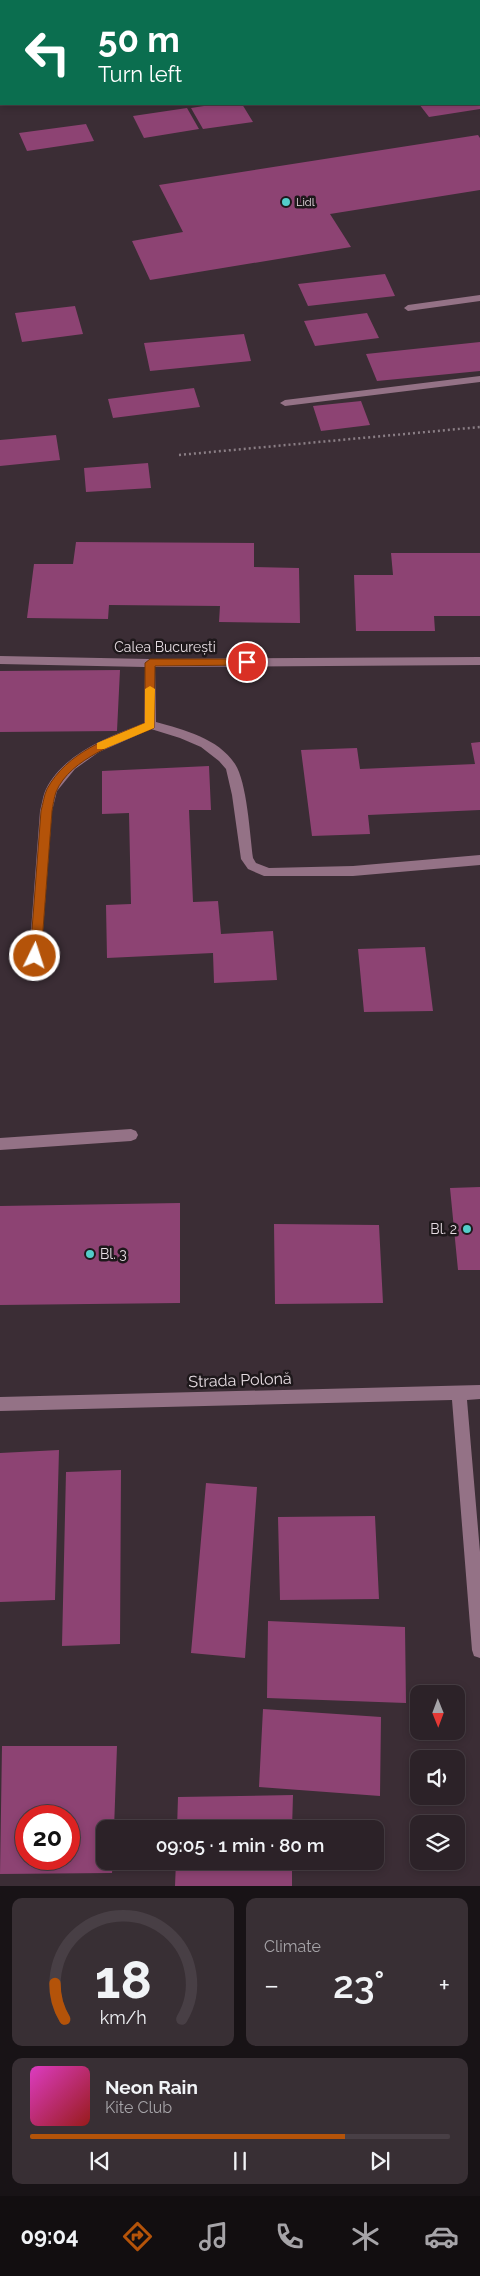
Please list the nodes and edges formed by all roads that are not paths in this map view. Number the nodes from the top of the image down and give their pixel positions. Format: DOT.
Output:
graph roads {
  1 [pos="480,298"];
  2 [pos="408,308"];
  3 [pos="480,379"];
  4 [pos="285,403"];
  5 [pos="0,660"];
  6 [pos="480,661"];
  7 [pos="150,663"];
  8 [pos="150,725"];
  9 [pos="480,860"];
  10 [pos="35,956"];
  11 [pos="131,1135"];
  12 [pos="0,1144"];
  13 [pos="459,1392"];
  14 [pos="480,1392"];
  15 [pos="0,1404"];
  16 [pos="480,1650"];
  1 -- 2 [label="street"];
  3 -- 4 [label="street"];
  5 -- 7 [label="street, Calea București"];
  6 -- 7 [label="street, Calea București"];
  7 -- 8 [label="street"];
  8 -- 9 [label="street"];
  8 -- 10 [label="street"];
  11 -- 12 [label="street"];
  13 -- 14 [label="street, Strada Polonă"];
  13 -- 15 [label="street, Strada Polonă"];
  13 -- 16 [label="street"];
}
